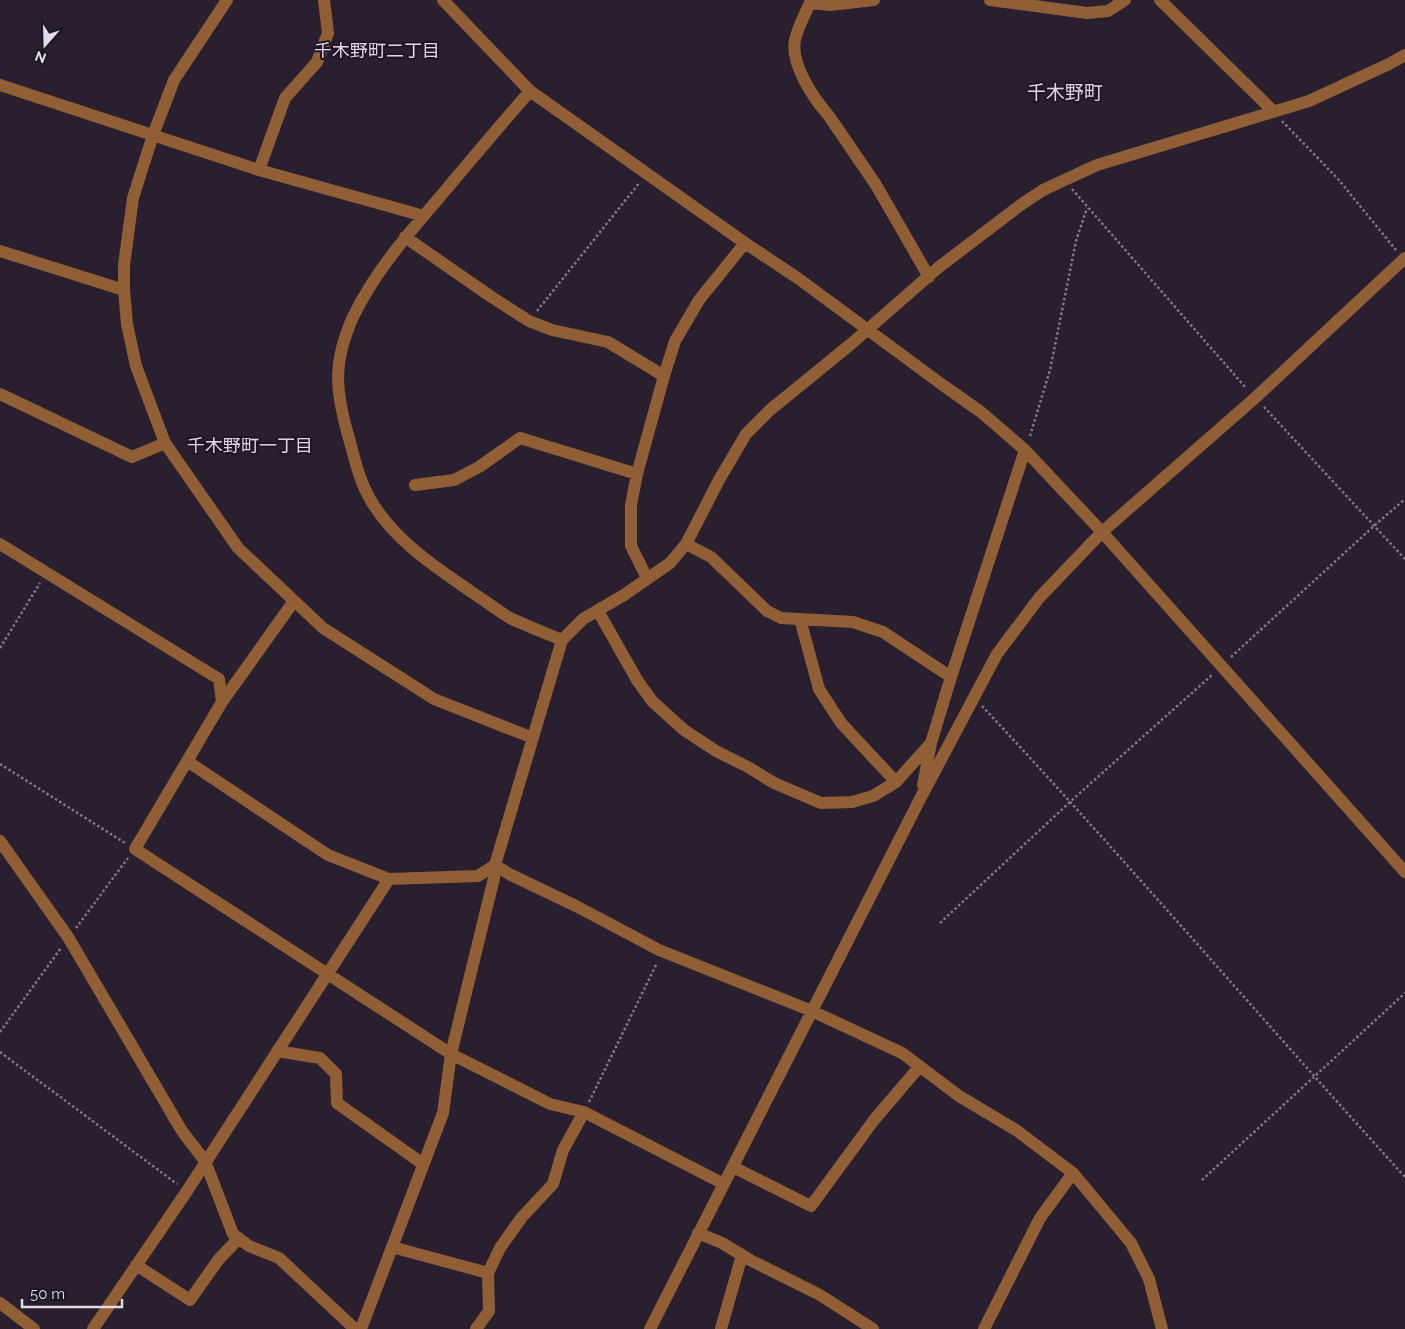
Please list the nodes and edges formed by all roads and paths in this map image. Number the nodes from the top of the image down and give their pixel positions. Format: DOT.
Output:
graph roads {
  1 [pos="324,0"];
  2 [pos="443,0"];
  3 [pos="874,0"];
  4 [pos="990,0"];
  5 [pos="1125,0"];
  6 [pos="1160,0"];
  7 [pos="224,1"];
  8 [pos="811,2"];
  9 [pos="1405,55"];
  10 [pos="0,85"];
  11 [pos="530,91"];
  12 [pos="1273,111"];
  13 [pos="153,135"];
  14 [pos="259,170"];
  15 [pos="647,173"];
  16 [pos="1064,180"];
  17 [pos="1087,208"];
  18 [pos="424,216"];
  19 [pos="405,237"];
  20 [pos="746,243"];
  21 [pos="0,252"];
  22 [pos="1404,259"];
  23 [pos="929,277"];
  24 [pos="124,290"];
  25 [pos="529,320"];
  26 [pos="868,330"];
  27 [pos="664,376"];
  28 [pos="0,394"];
  29 [pos="1255,398"];
  30 [pos="164,442"];
  31 [pos="1026,450"];
  32 [pos="637,474"];
  33 [pos="415,485"];
  34 [pos="1405,500"];
  35 [pos="1375,525"];
  36 [pos="1102,532"];
  37 [pos="0,544"];
  38 [pos="686,544"];
  39 [pos="1405,560"];
  40 [pos="46,572"];
  41 [pos="647,578"];
  42 [pos="294,600"];
  43 [pos="598,611"];
  44 [pos="800,619"];
  45 [pos="562,640"];
  46 [pos="0,648"];
  47 [pos="1222,666"];
  48 [pos="951,677"];
  49 [pos="974,697"];
  50 [pos="222,702"];
  51 [pos="533,738"];
  52 [pos="931,743"];
  53 [pos="187,761"];
  54 [pos="0,764"];
  55 [pos="896,782"];
  56 [pos="920,798"];
  57 [pos="1071,801"];
  58 [pos="0,841"];
  59 [pos="135,849"];
  60 [pos="495,865"];
  61 [pos="1405,872"];
  62 [pos="388,879"];
  63 [pos="940,923"];
  64 [pos="68,938"];
  65 [pos="662,951"];
  66 [pos="328,973"];
  67 [pos="1405,993"];
  68 [pos="812,1011"];
  69 [pos="0,1032"];
  70 [pos="277,1051"];
  71 [pos="0,1052"];
  72 [pos="452,1054"];
  73 [pos="920,1066"];
  74 [pos="1314,1076"];
  75 [pos="584,1112"];
  76 [pos="205,1162"];
  77 [pos="423,1164"];
  78 [pos="733,1166"];
  79 [pos="1073,1173"];
  80 [pos="1405,1177"];
  81 [pos="1202,1180"];
  82 [pos="724,1184"];
  83 [pos="187,1191"];
  84 [pos="698,1233"];
  85 [pos="239,1238"];
  86 [pos="392,1247"];
  87 [pos="742,1255"];
  88 [pos="136,1265"];
  89 [pos="488,1273"];
  90 [pos="0,1303"];
  91 [pos="34,1329"];
  92 [pos="93,1329"];
  93 [pos="354,1329"];
  94 [pos="361,1329"];
  95 [pos="476,1329"];
  96 [pos="650,1329"];
  97 [pos="721,1329"];
  98 [pos="872,1329"];
  99 [pos="984,1329"];
  100 [pos="1162,1329"];
  1 -- 14 [label="street"];
  2 -- 11 [label="street"];
  3 -- 8 [label="street"];
  4 -- 5 [label="street"];
  6 -- 12 [label="street"];
  7 -- 13 [label="street"];
  8 -- 23 [label="street"];
  9 -- 12 [label="street"];
  10 -- 13 [label="street"];
  11 -- 15 [label="street"];
  11 -- 18 [label="street"];
  12 -- 16 [label="street"];
  12 -- 22 [label="path"];
  13 -- 14 [label="street"];
  13 -- 24 [label="street"];
  14 -- 18 [label="street"];
  15 -- 20 [label="street"];
  15 -- 25 [label="path"];
  16 -- 17 [label="path"];
  16 -- 23 [label="street"];
  17 -- 29 [label="path"];
  17 -- 31 [label="path"];
  18 -- 19 [label="street"];
  19 -- 25 [label="street"];
  19 -- 45 [label="street"];
  20 -- 26 [label="street"];
  20 -- 27 [label="street"];
  21 -- 24 [label="street"];
  22 -- 29 [label="street"];
  23 -- 26 [label="street"];
  24 -- 30 [label="street"];
  25 -- 27 [label="street"];
  26 -- 31 [label="street"];
  26 -- 38 [label="street"];
  27 -- 32 [label="street"];
  28 -- 30 [label="street"];
  29 -- 35 [label="path"];
  29 -- 36 [label="street"];
  30 -- 42 [label="street"];
  31 -- 36 [label="street"];
  31 -- 48 [label="street"];
  32 -- 33 [label="street"];
  32 -- 41 [label="street"];
  34 -- 35 [label="path"];
  35 -- 39 [label="path"];
  35 -- 47 [label="path"];
  36 -- 47 [label="street"];
  36 -- 49 [label="street"];
  37 -- 40 [label="street"];
  38 -- 41 [label="street"];
  38 -- 44 [label="street"];
  40 -- 46 [label="path"];
  40 -- 50 [label="street"];
  41 -- 43 [label="street"];
  42 -- 50 [label="street"];
  42 -- 51 [label="street"];
  43 -- 45 [label="street"];
  43 -- 55 [label="street"];
  44 -- 48 [label="street"];
  44 -- 55 [label="street"];
  45 -- 51 [label="street"];
  47 -- 57 [label="path"];
  47 -- 61 [label="street"];
  48 -- 52 [label="street"];
  49 -- 56 [label="street"];
  49 -- 57 [label="path"];
  50 -- 53 [label="street"];
  51 -- 60 [label="street"];
  52 -- 55 [label="street"];
  52 -- 56 [label="street"];
  53 -- 59 [label="street"];
  53 -- 62 [label="street"];
  54 -- 59 [label="path"];
  56 -- 68 [label="street"];
  57 -- 63 [label="path"];
  57 -- 74 [label="path"];
  58 -- 64 [label="street"];
  59 -- 64 [label="path"];
  59 -- 66 [label="street"];
  60 -- 62 [label="street"];
  60 -- 65 [label="street"];
  60 -- 72 [label="street"];
  62 -- 66 [label="street"];
  64 -- 69 [label="path"];
  64 -- 76 [label="street"];
  65 -- 68 [label="street"];
  65 -- 75 [label="path"];
  66 -- 70 [label="street"];
  66 -- 72 [label="street"];
  67 -- 74 [label="path"];
  68 -- 73 [label="street"];
  68 -- 78 [label="street"];
  70 -- 76 [label="street"];
  70 -- 77 [label="street"];
  71 -- 83 [label="path"];
  72 -- 75 [label="street"];
  72 -- 77 [label="street"];
  73 -- 78 [label="street"];
  73 -- 79 [label="street"];
  74 -- 80 [label="path"];
  74 -- 81 [label="path"];
  75 -- 82 [label="street"];
  75 -- 89 [label="street"];
  76 -- 83 [label="street"];
  76 -- 85 [label="street"];
  77 -- 86 [label="street"];
  78 -- 82 [label="street"];
  79 -- 99 [label="street"];
  79 -- 100 [label="street"];
  82 -- 84 [label="street"];
  83 -- 88 [label="street"];
  84 -- 87 [label="street"];
  84 -- 96 [label="street"];
  85 -- 88 [label="street"];
  85 -- 93 [label="street"];
  86 -- 89 [label="street"];
  86 -- 94 [label="street"];
  87 -- 97 [label="street"];
  87 -- 98 [label="street"];
  88 -- 92 [label="street"];
  89 -- 95 [label="street"];
  90 -- 91 [label="street"];
}
